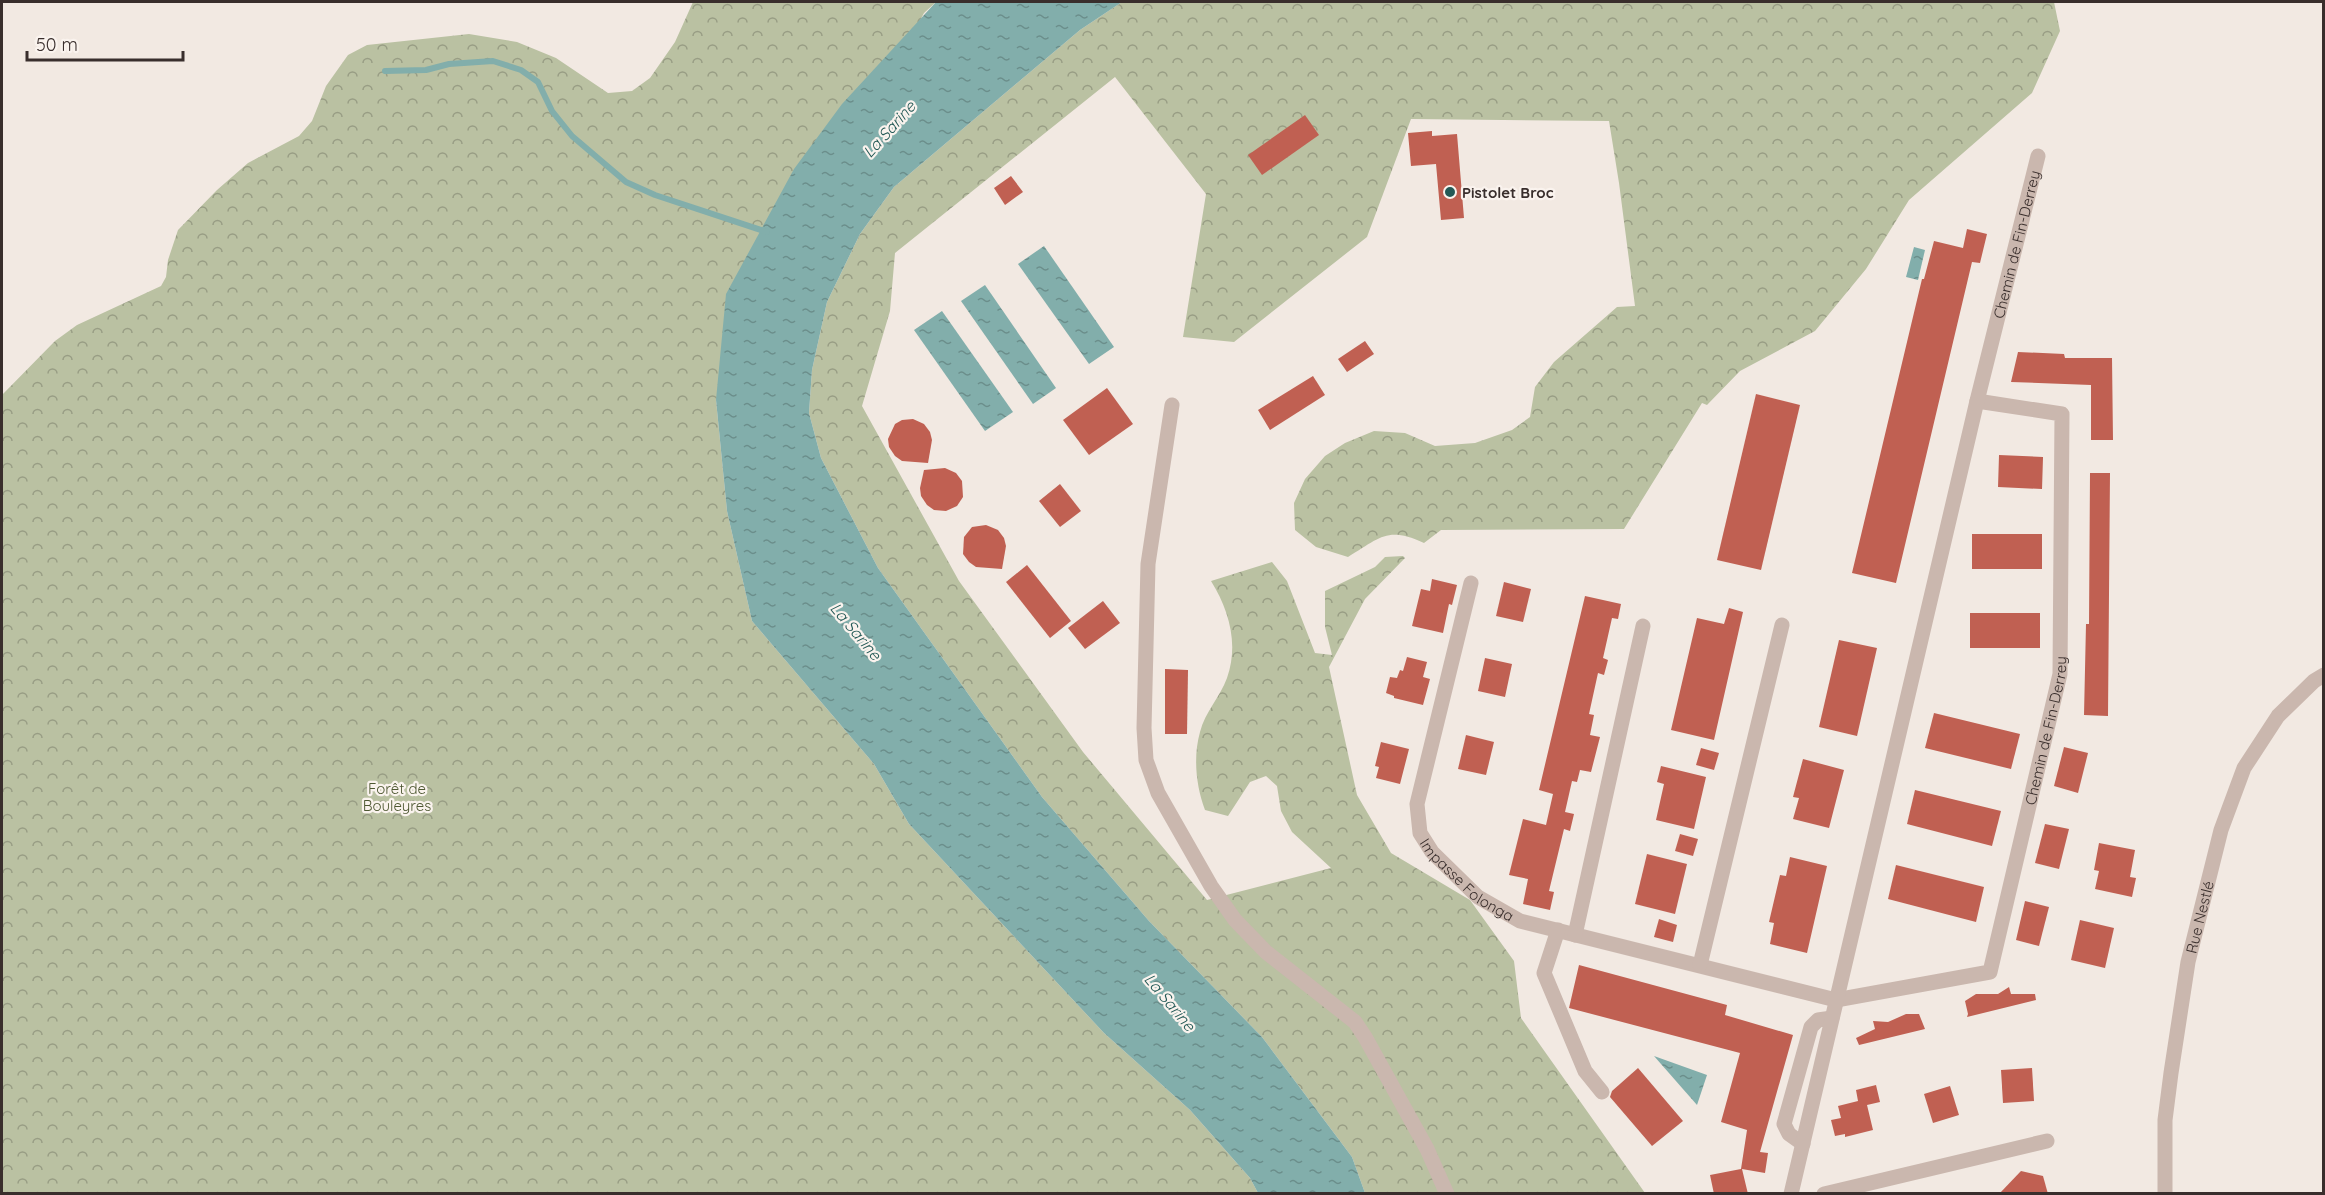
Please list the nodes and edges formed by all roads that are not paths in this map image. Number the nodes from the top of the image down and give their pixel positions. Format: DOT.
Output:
graph roads {
  1 [pos="2038,156"];
  2 [pos="1977,401"];
  3 [pos="1172,405"];
  4 [pos="1471,583"];
  5 [pos="1782,625"];
  6 [pos="1643,626"];
  7 [pos="2324,675"];
  8 [pos="1558,930"];
  9 [pos="1575,935"];
  10 [pos="1700,965"];
  11 [pos="1836,1000"];
  12 [pos="1832,1018"];
  13 [pos="1602,1092"];
  14 [pos="2047,1141"];
  15 [pos="1803,1144"];
  16 [pos="1448,1194"];
  17 [pos="1791,1194"];
  18 [pos="1824,1194"];
  19 [pos="2164,1194"];
  1 -- 2 [label="street, Chemin de Fin-Derrey"];
  2 -- 11 [label="street, Chemin de Fin-Derrey"];
  2 -- 11 [label="street, Chemin de Fin-Derrey"];
  3 -- 16 [label="street"];
  4 -- 8 [label="street, Impasse Folonga"];
  5 -- 10 [label="street"];
  6 -- 9 [label="street"];
  7 -- 19 [label="street, Rue Nestlé"];
  8 -- 9 [label="street, Impasse Folonga"];
  8 -- 13 [label="street"];
  9 -- 10 [label="street, Impasse Folonga"];
  10 -- 11 [label="street, Impasse Folonga"];
  11 -- 12 [label="street, Chemin de Fin-Derrey"];
  12 -- 15 [label="street, Chemin de Fin-Derrey"];
  12 -- 15 [label="street"];
  14 -- 18 [label="street"];
  15 -- 17 [label="street, Chemin de Fin-Derrey"];
}
